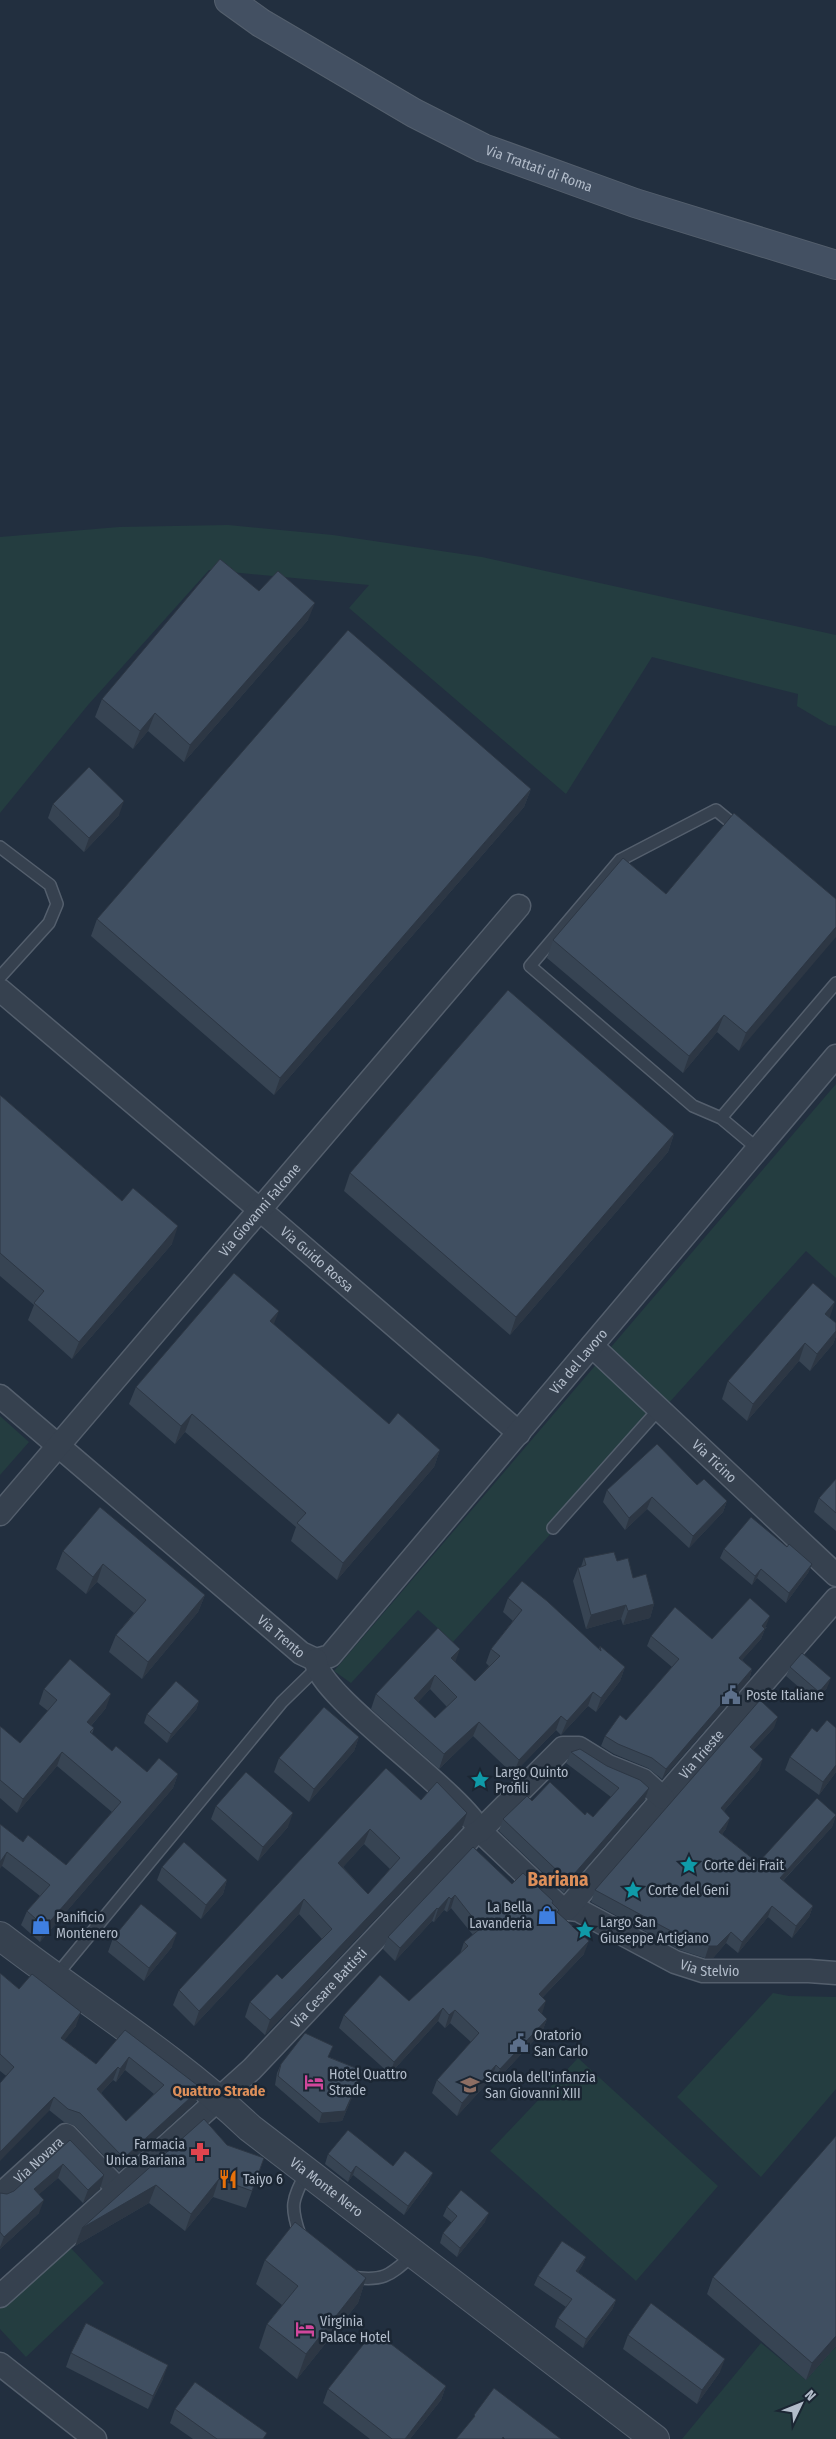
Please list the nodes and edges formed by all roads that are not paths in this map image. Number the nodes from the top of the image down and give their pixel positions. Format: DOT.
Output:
graph roads {
  1 [pos="208,0"];
  2 [pos="229,0"];
  3 [pos="262,23"];
  4 [pos="836,265"];
  5 [pos="746,835"];
  6 [pos="0,847"];
  7 [pos="519,906"];
  8 [pos="0,977"];
  9 [pos="836,982"];
  10 [pos="0,990"];
  11 [pos="836,1056"];
  12 [pos="721,1118"];
  13 [pos="758,1149"];
  14 [pos="260,1210"];
  15 [pos="592,1346"];
  16 [pos="0,1396"];
  17 [pos="659,1408"];
  18 [pos="519,1433"];
  19 [pos="60,1446"];
  20 [pos="0,1514"];
  21 [pos="553,1528"];
  22 [pos="836,1575"];
  23 [pos="836,1599"];
  24 [pos="316,1664"];
  25 [pos="663,1798"];
  26 [pos="480,1831"];
  27 [pos="567,1909"];
  28 [pos="0,1936"];
  29 [pos="836,1973"];
  30 [pos="54,1978"];
  31 [pos="219,2098"];
  32 [pos="307,2171"];
  33 [pos="118,2189"];
  34 [pos="0,2195"];
  35 [pos="306,2244"];
  36 [pos="414,2253"];
  37 [pos="341,2273"];
  38 [pos="0,2296"];
  39 [pos="0,2364"];
  40 [pos="95,2439"];
  41 [pos="655,2439"];
  1 -- 3 [label="main road, Via Trattati di Roma"];
  2 -- 3 [label="main road, Via Trattati di Roma"];
  3 -- 4 [label="main road, Via Trattati di Roma"];
  5 -- 12 [label="lane"];
  6 -- 8 [label="lane"];
  7 -- 14 [label="street, Via Giovanni Falcone"];
  9 -- 12 [label="lane"];
  10 -- 14 [label="street, Via Guido Rossa"];
  11 -- 13 [label="street, Via del Lavoro"];
  12 -- 13 [label="lane"];
  13 -- 15 [label="street, Via del Lavoro"];
  14 -- 18 [label="street, Via Guido Rossa"];
  14 -- 19 [label="street, Via Giovanni Falcone"];
  15 -- 17 [label="street, Via Ticino"];
  15 -- 18 [label="street, Via del Lavoro"];
  16 -- 19 [label="street, Via Trento"];
  17 -- 21 [label="lane"];
  17 -- 22 [label="street, Via Ticino"];
  18 -- 24 [label="street, Via del Lavoro"];
  19 -- 20 [label="street, Via Giovanni Falcone"];
  19 -- 24 [label="street, Via Trento"];
  23 -- 25 [label="street, Via Trieste"];
  24 -- 26 [label="street, Via Trento"];
  24 -- 30 [label="lane"];
  25 -- 26 [label="street, Via Cesare Battisti"];
  25 -- 27 [label="street, Via Trieste"];
  26 -- 27 [label="street, Via Trento"];
  26 -- 31 [label="street, Via Cesare Battisti"];
  27 -- 29 [label="street, Via Stelvio"];
  28 -- 30 [label="street, Via Monte Nero"];
  30 -- 31 [label="street, Via Monte Nero"];
  31 -- 32 [label="street, Via Monte Nero"];
  31 -- 33 [label="street, Via Cesare Battisti"];
  32 -- 35 [label="lane"];
  32 -- 36 [label="street, Via Monte Nero"];
  33 -- 34 [label="street, Via Novara"];
  33 -- 38 [label="street, Via Cesare Battisti"];
  36 -- 37 [label="lane"];
  36 -- 41 [label="street, Via Monte Nero"];
  39 -- 40 [label="street"];
}
